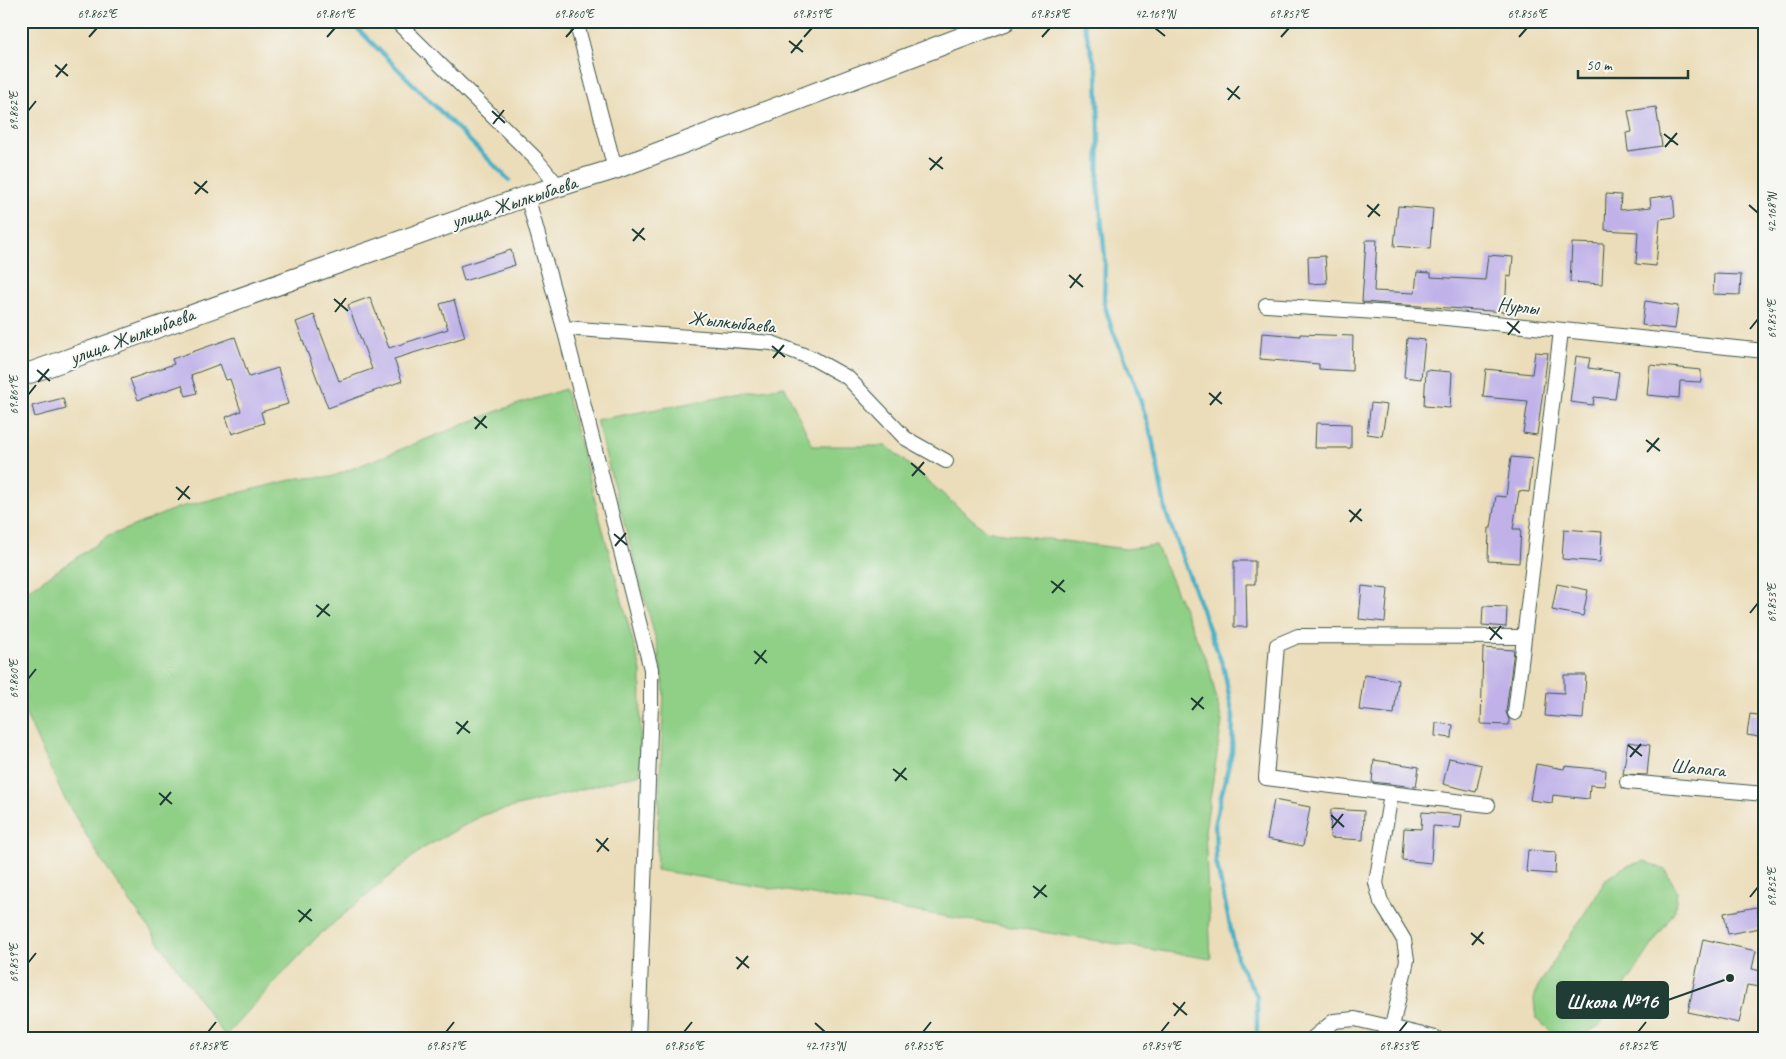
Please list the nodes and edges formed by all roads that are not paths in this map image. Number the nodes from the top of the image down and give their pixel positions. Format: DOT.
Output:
graph roads {
  1 [pos="396,21"];
  2 [pos="576,21"];
  3 [pos="1005,21"];
  4 [pos="615,169"];
  5 [pos="559,187"];
  6 [pos="527,196"];
  7 [pos="1266,305"];
  8 [pos="564,328"];
  9 [pos="1561,331"];
  10 [pos="1765,351"];
  11 [pos="21,376"];
  12 [pos="946,461"];
  13 [pos="1524,637"];
  14 [pos="1514,713"];
  15 [pos="1627,782"];
  16 [pos="1391,794"];
  17 [pos="1765,794"];
  18 [pos="1488,805"];
  19 [pos="1392,1027"];
  20 [pos="638,1038"];
  21 [pos="1313,1038"];
  22 [pos="1436,1038"];
  1 -- 5 [label="street"];
  2 -- 4 [label="street"];
  3 -- 4 [label="main road, улица Жылкыбаева"];
  4 -- 5 [label="main road, улица Жылкыбаева"];
  5 -- 6 [label="main road, улица Жылкыбаева"];
  6 -- 8 [label="street"];
  6 -- 11 [label="main road, улица Жылкыбаева"];
  7 -- 9 [label="street, Нурлы"];
  8 -- 12 [label="street, Жылкыбаева"];
  8 -- 20 [label="street"];
  9 -- 10 [label="street, Нурлы"];
  9 -- 13 [label="street"];
  13 -- 14 [label="street"];
  13 -- 16 [label="street"];
  15 -- 17 [label="street, Шапага"];
  16 -- 18 [label="street"];
  16 -- 19 [label="street"];
  19 -- 21 [label="street"];
  19 -- 22 [label="street"];
}
